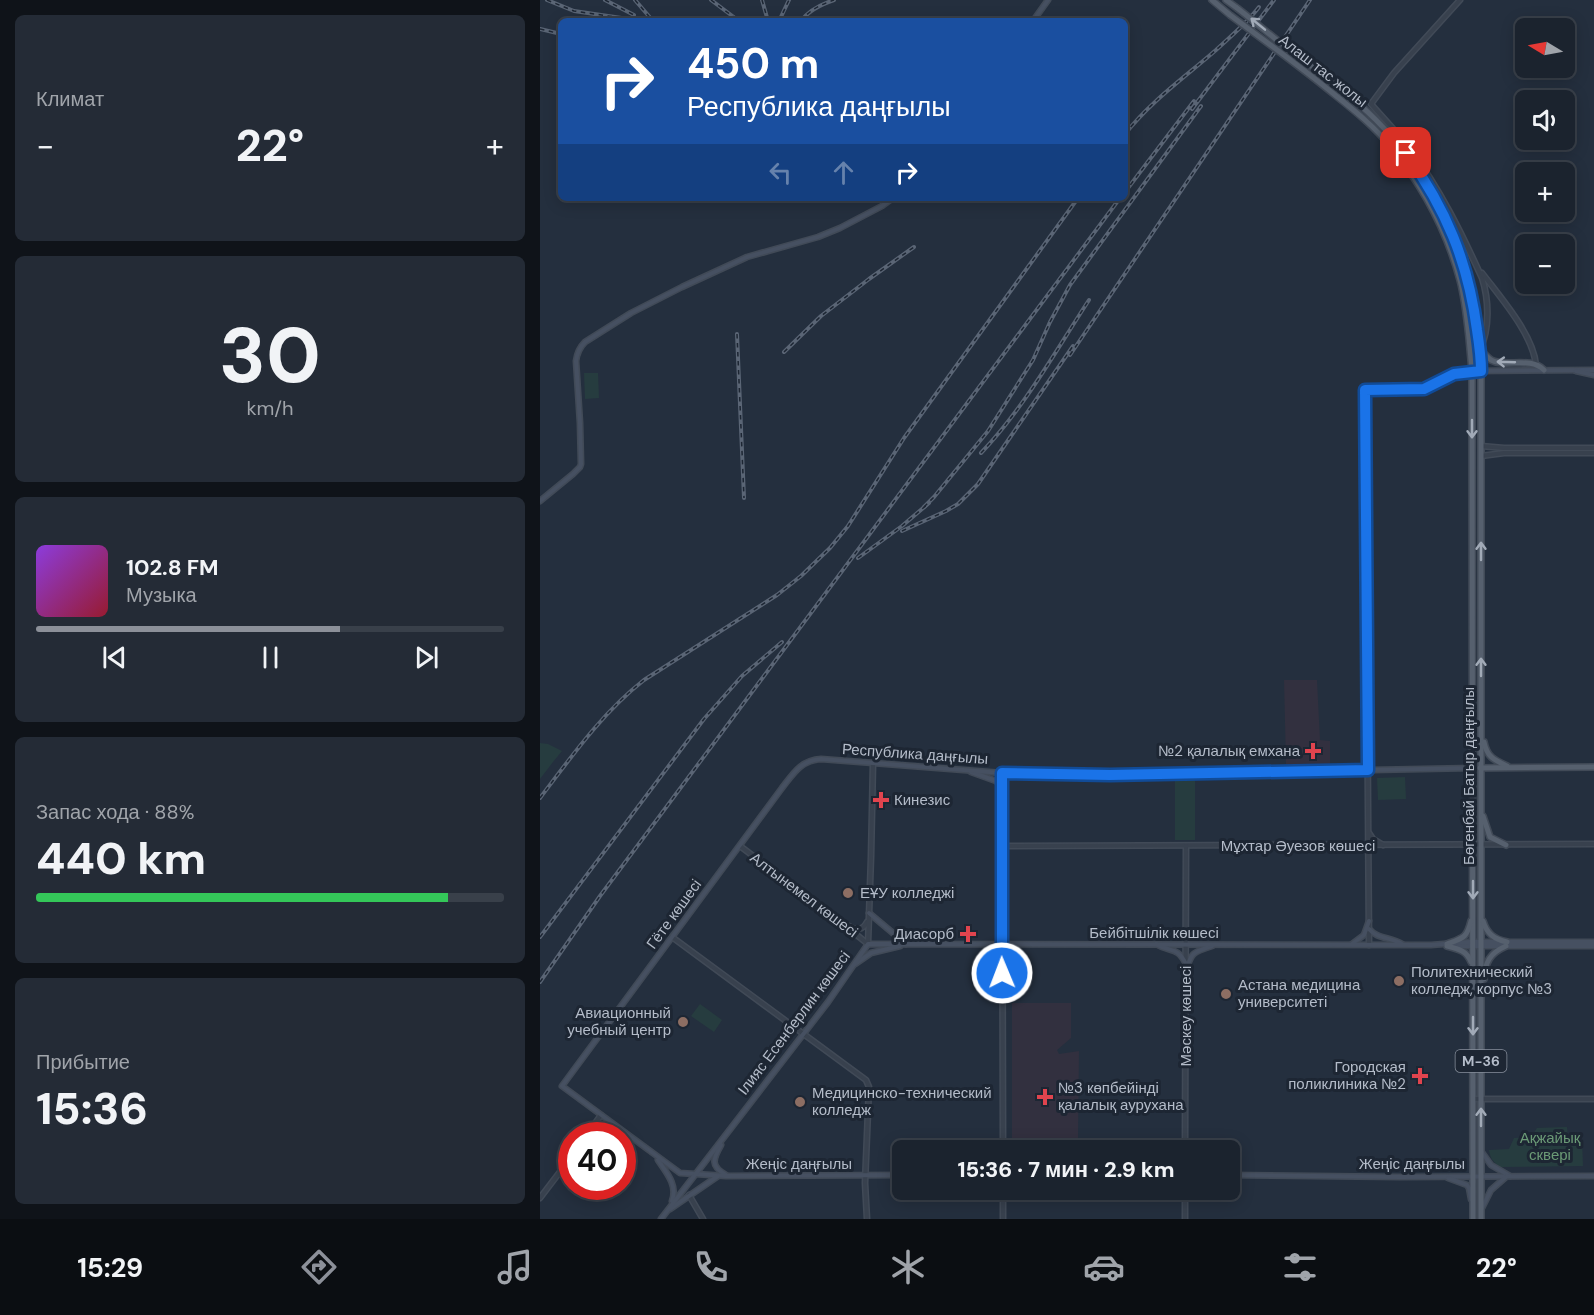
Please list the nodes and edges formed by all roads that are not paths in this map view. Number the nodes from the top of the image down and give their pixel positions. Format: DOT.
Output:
graph roads {
  1 [pos="1048,0"];
  2 [pos="1212,0"];
  3 [pos="1226,0"];
  4 [pos="1231,0"];
  5 [pos="1460,0"];
  6 [pos="1238,8"];
  7 [pos="1034,18"];
  8 [pos="888,201"];
  9 [pos="1476,265"];
  10 [pos="1478,334"];
  11 [pos="1469,338"];
  12 [pos="1480,350"];
  13 [pos="1536,364"];
  14 [pos="1544,370"];
  15 [pos="1573,370"];
  16 [pos="1594,370"];
  17 [pos="1472,371"];
  18 [pos="1481,371"];
  19 [pos="1594,375"];
  20 [pos="1481,446"];
  21 [pos="1594,448"];
  22 [pos="1504,451"];
  23 [pos="1594,453"];
  24 [pos="1481,456"];
  25 [pos="540,501"];
  26 [pos="1481,731"];
  27 [pos="810,760"];
  28 [pos="873,762"];
  29 [pos="1508,767"];
  30 [pos="1594,767"];
  31 [pos="1473,768"];
  32 [pos="1481,769"];
  33 [pos="964,770"];
  34 [pos="1368,770"];
  35 [pos="1002,773"];
  36 [pos="1002,798"];
  37 [pos="1481,810"];
  38 [pos="1368,832"];
  39 [pos="1473,844"];
  40 [pos="1481,844"];
  41 [pos="1594,844"];
  42 [pos="1506,845"];
  43 [pos="740,846"];
  44 [pos="1002,846"];
  45 [pos="1186,846"];
  46 [pos="1368,846"];
  47 [pos="1383,846"];
  48 [pos="869,913"];
  49 [pos="1473,913"];
  50 [pos="1481,916"];
  51 [pos="840,921"];
  52 [pos="1369,921"];
  53 [pos="1369,929"];
  54 [pos="672,937"];
  55 [pos="868,944"];
  56 [pos="1002,944"];
  57 [pos="1155,944"];
  58 [pos="1186,944"];
  59 [pos="1473,944"];
  60 [pos="1481,944"];
  61 [pos="1506,944"];
  62 [pos="1594,944"];
  63 [pos="906,945"];
  64 [pos="1217,945"];
  65 [pos="1351,945"];
  66 [pos="1369,945"];
  67 [pos="1402,945"];
  68 [pos="1448,945"];
  69 [pos="1186,964"];
  70 [pos="852,966"];
  71 [pos="1473,968"];
  72 [pos="1186,973"];
  73 [pos="1481,989"];
  74 [pos="803,1034"];
  75 [pos="562,1086"];
  76 [pos="1474,1099"];
  77 [pos="1481,1099"];
  78 [pos="1594,1099"];
  79 [pos="601,1115"];
  80 [pos="596,1122"];
  81 [pos="726,1135"];
  82 [pos="1003,1140"];
  83 [pos="1185,1140"];
  84 [pos="1481,1150"];
  85 [pos="656,1156"];
  86 [pos="558,1174"];
  87 [pos="695,1175"];
  88 [pos="892,1175"];
  89 [pos="1240,1175"];
  90 [pos="719,1176"];
  91 [pos="726,1176"];
  92 [pos="866,1176"];
  93 [pos="1445,1176"];
  94 [pos="1474,1176"];
  95 [pos="1481,1176"];
  96 [pos="1509,1176"];
  97 [pos="1594,1176"];
  98 [pos="689,1195"];
  99 [pos="540,1198"];
  100 [pos="1003,1200"];
  101 [pos="1185,1200"];
  102 [pos="670,1207"];
  103 [pos="1473,1207"];
  104 [pos="1481,1211"];
  105 [pos="667,1212"];
  106 [pos="661,1219"];
  107 [pos="703,1219"];
  108 [pos="867,1219"];
  109 [pos="1004,1219"];
  110 [pos="1185,1219"];
  111 [pos="1473,1219"];
  112 [pos="1480,1219"];
  1 -- 7 [label="main road"];
  2 -- 11 [label="main road, Алаш тас жолы, bridge"];
  3 -- 6 [label="main road, Алаш тас жолы"];
  4 -- 6 [label="main road"];
  5 -- 9 [label="street"];
  10 -- 6 [label="main road, Алаш тас жолы, one-way, bridge"];
  8 -- 25 [label="main road"];
  9 -- 12 [label="street"];
  9 -- 13 [label="street"];
  10 -- 12 [label="main road, Бөгенбай Батыр даңғылы"];
  11 -- 17 [label="main road, Бөгенбай Батыр даңғылы"];
  13 -- 12 [label="main road, one-way"];
  12 -- 18 [label="main road, Бөгенбай Батыр даңғылы"];
  13 -- 14 [label="main road"];
  14 -- 15 [label="main road"];
  14 -- 18 [label="main road"];
  15 -- 16 [label="main road"];
  15 -- 19 [label="main road"];
  17 -- 18 [label="main road"];
  17 -- 31 [label="main road, Бөгенбай Батыр даңғылы, one-way"];
  17 -- 34 [label="street"];
  18 -- 20 [label="main road, Бөгенбай Батыр даңғылы"];
  20 -- 22 [label="street"];
  20 -- 24 [label="main road, Бөгенбай Батыр даңғылы"];
  21 -- 22 [label="street"];
  22 -- 23 [label="street"];
  22 -- 24 [label="street"];
  26 -- 24 [label="main road, Бөгенбай Батыр даңғылы, one-way"];
  26 -- 29 [label="main road"];
  26 -- 32 [label="main road, Бөгенбай Батыр даңғылы"];
  27 -- 28 [label="main road, Республика даңғылы"];
  27 -- 43 [label="main road, Гёте көшесі"];
  28 -- 33 [label="main road, Республика даңғылы"];
  28 -- 48 [label="street, Ілияс Есенберлин көшесі"];
  29 -- 30 [label="main road, Республика даңғылы"];
  29 -- 32 [label="main road, Республика даңғылы"];
  31 -- 32 [label="main road, Республика даңғылы"];
  31 -- 34 [label="main road, Республика даңғылы"];
  31 -- 39 [label="main road, Бөгенбай Батыр даңғылы / M-36"];
  32 -- 37 [label="main road, Бөгенбай Батыр даңғылы / M-36"];
  33 -- 35 [label="main road, Республика даңғылы"];
  33 -- 36 [label="main road"];
  34 -- 35 [label="main road, Республика даңғылы"];
  34 -- 38 [label="street"];
  35 -- 36 [label="street"];
  36 -- 44 [label="street"];
  37 -- 40 [label="main road, Бөгенбай Батыр даңғылы / M-36"];
  37 -- 42 [label="main road"];
  38 -- 46 [label="street"];
  38 -- 47 [label="street"];
  39 -- 40 [label="street, Мұхтар Әуезов көшесі"];
  39 -- 47 [label="street, Мұхтар Әуезов көшесі"];
  39 -- 49 [label="main road, Бөгенбай Батыр даңғылы / M-36, one-way"];
  40 -- 42 [label="street, Мұхтар Әуезов көшесі"];
  40 -- 50 [label="main road, Бөгенбай Батыр даңғылы / M-36"];
  41 -- 42 [label="street, Мұхтар Әуезов көшесі"];
  43 -- 51 [label="street, Алтынемел көшесі"];
  43 -- 54 [label="main road, Гёте көшесі"];
  44 -- 45 [label="street, Мұхтар Әуезов көшесі"];
  44 -- 56 [label="street"];
  45 -- 46 [label="street, Мұхтар Әуезов көшесі"];
  45 -- 58 [label="street, Мәскеу көшесі"];
  46 -- 47 [label="street, Мұхтар Әуезов көшесі"];
  46 -- 52 [label="street"];
  48 -- 51 [label="street"];
  48 -- 55 [label="street, Ілияс Есенберлин көшесі"];
  48 -- 63 [label="main road"];
  49 -- 59 [label="main road, Бөгенбай Батыр даңғылы / M-36"];
  49 -- 68 [label="main road"];
  50 -- 60 [label="main road, Бөгенбай Батыр даңғылы / M-36"];
  50 -- 61 [label="main road"];
  51 -- 55 [label="street, Алтынемел көшесі"];
  52 -- 53 [label="street"];
  52 -- 65 [label="main road"];
  53 -- 66 [label="street"];
  53 -- 67 [label="main road"];
  54 -- 74 [label="street"];
  54 -- 75 [label="main road, Гёте көшесі"];
  55 -- 63 [label="main road, Бейбітшілік көшесі"];
  55 -- 70 [label="main road, Ілияс Есенберлин көшесі"];
  56 -- 57 [label="main road, Бейбітшілік көшесі"];
  56 -- 63 [label="main road, Бейбітшілік көшесі"];
  56 -- 82 [label="street"];
  57 -- 58 [label="main road, Бейбітшілік көшесі"];
  57 -- 69 [label="main road"];
  58 -- 64 [label="main road, Бейбітшілік көшесі"];
  58 -- 69 [label="street, Мәскеу көшесі"];
  59 -- 60 [label="main road, Бейбітшілік көшесі"];
  59 -- 68 [label="main road, Бейбітшілік көшесі"];
  59 -- 71 [label="main road, Бөгенбай Батыр даңғылы / M-36"];
  60 -- 61 [label="main road, Бейбітшілік көшесі"];
  60 -- 73 [label="main road, Бөгенбай Батыр даңғылы / M-36"];
  61 -- 62 [label="main road, Бейбітшілік көшесі"];
  61 -- 73 [label="main road"];
  63 -- 70 [label="main road"];
  64 -- 65 [label="main road, Бейбітшілік көшесі"];
  64 -- 72 [label="main road"];
  65 -- 66 [label="main road, Бейбітшілік көшесі"];
  66 -- 67 [label="main road, Бейбітшілік көшесі"];
  67 -- 68 [label="main road, Бейбітшілік көшесі"];
  68 -- 71 [label="main road"];
  69 -- 72 [label="street, Мәскеу көшесі"];
  70 -- 74 [label="main road, Ілияс Есенберлин көшесі"];
  71 -- 76 [label="main road, Бөгенбай Батыр даңғылы / M-36, one-way"];
  72 -- 83 [label="street, Мәскеу көшесі"];
  73 -- 77 [label="main road, Бөгенбай Батыр даңғылы / M-36"];
  74 -- 81 [label="main road, Ілияс Есенберлин көшесі"];
  74 -- 92 [label="street"];
  75 -- 79 [label="main road, Жеңіс даңғылы"];
  76 -- 77 [label="street"];
  76 -- 94 [label="main road, Бөгенбай Батыр даңғылы / M-36"];
  77 -- 78 [label="street"];
  84 -- 77 [label="main road, Бөгенбай Батыр даңғылы / M-36, one-way"];
  79 -- 80 [label="street"];
  79 -- 85 [label="main road, Жеңіс даңғылы"];
  81 -- 87 [label="main road, Ілияс Есенберлин көшесі"];
  81 -- 91 [label="main road"];
  84 -- 95 [label="main road, Бөгенбай Батыр даңғылы / M-36"];
  84 -- 96 [label="main road"];
  85 -- 87 [label="main road, Жеңіс даңғылы"];
  85 -- 102 [label="main road"];
  86 -- 99 [label="street"];
  87 -- 90 [label="main road, Жеңіс даңғылы"];
  87 -- 102 [label="main road, Ілияс Есенберлин көшесі"];
  88 -- 92 [label="main road, Жеңіс даңғылы"];
  89 -- 93 [label="main road, Жеңіс даңғылы"];
  90 -- 91 [label="main road, Жеңіс даңғылы"];
  90 -- 98 [label="main road"];
  91 -- 92 [label="main road, Жеңіс даңғылы"];
  92 -- 108 [label="street"];
  93 -- 94 [label="main road, Жеңіс даңғылы"];
  93 -- 103 [label="main road"];
  94 -- 95 [label="main road, Жеңіс даңғылы"];
  94 -- 103 [label="main road, Бөгенбай Батыр даңғылы / M-36"];
  95 -- 96 [label="main road, Жеңіс даңғылы"];
  95 -- 104 [label="main road, Бөгенбай Батыр даңғылы / M-36"];
  96 -- 97 [label="main road, Жеңіс даңғылы"];
  96 -- 104 [label="main road"];
  98 -- 105 [label="main road"];
  98 -- 107 [label="street"];
  100 -- 109 [label="street"];
  101 -- 110 [label="street"];
  102 -- 105 [label="main road, Ілияс Есенберлин көшесі"];
  103 -- 111 [label="main road, Бөгенбай Батыр даңғылы / M-36"];
  104 -- 112 [label="main road, Бөгенбай Батыр даңғылы / M-36"];
  105 -- 106 [label="main road"];
}
